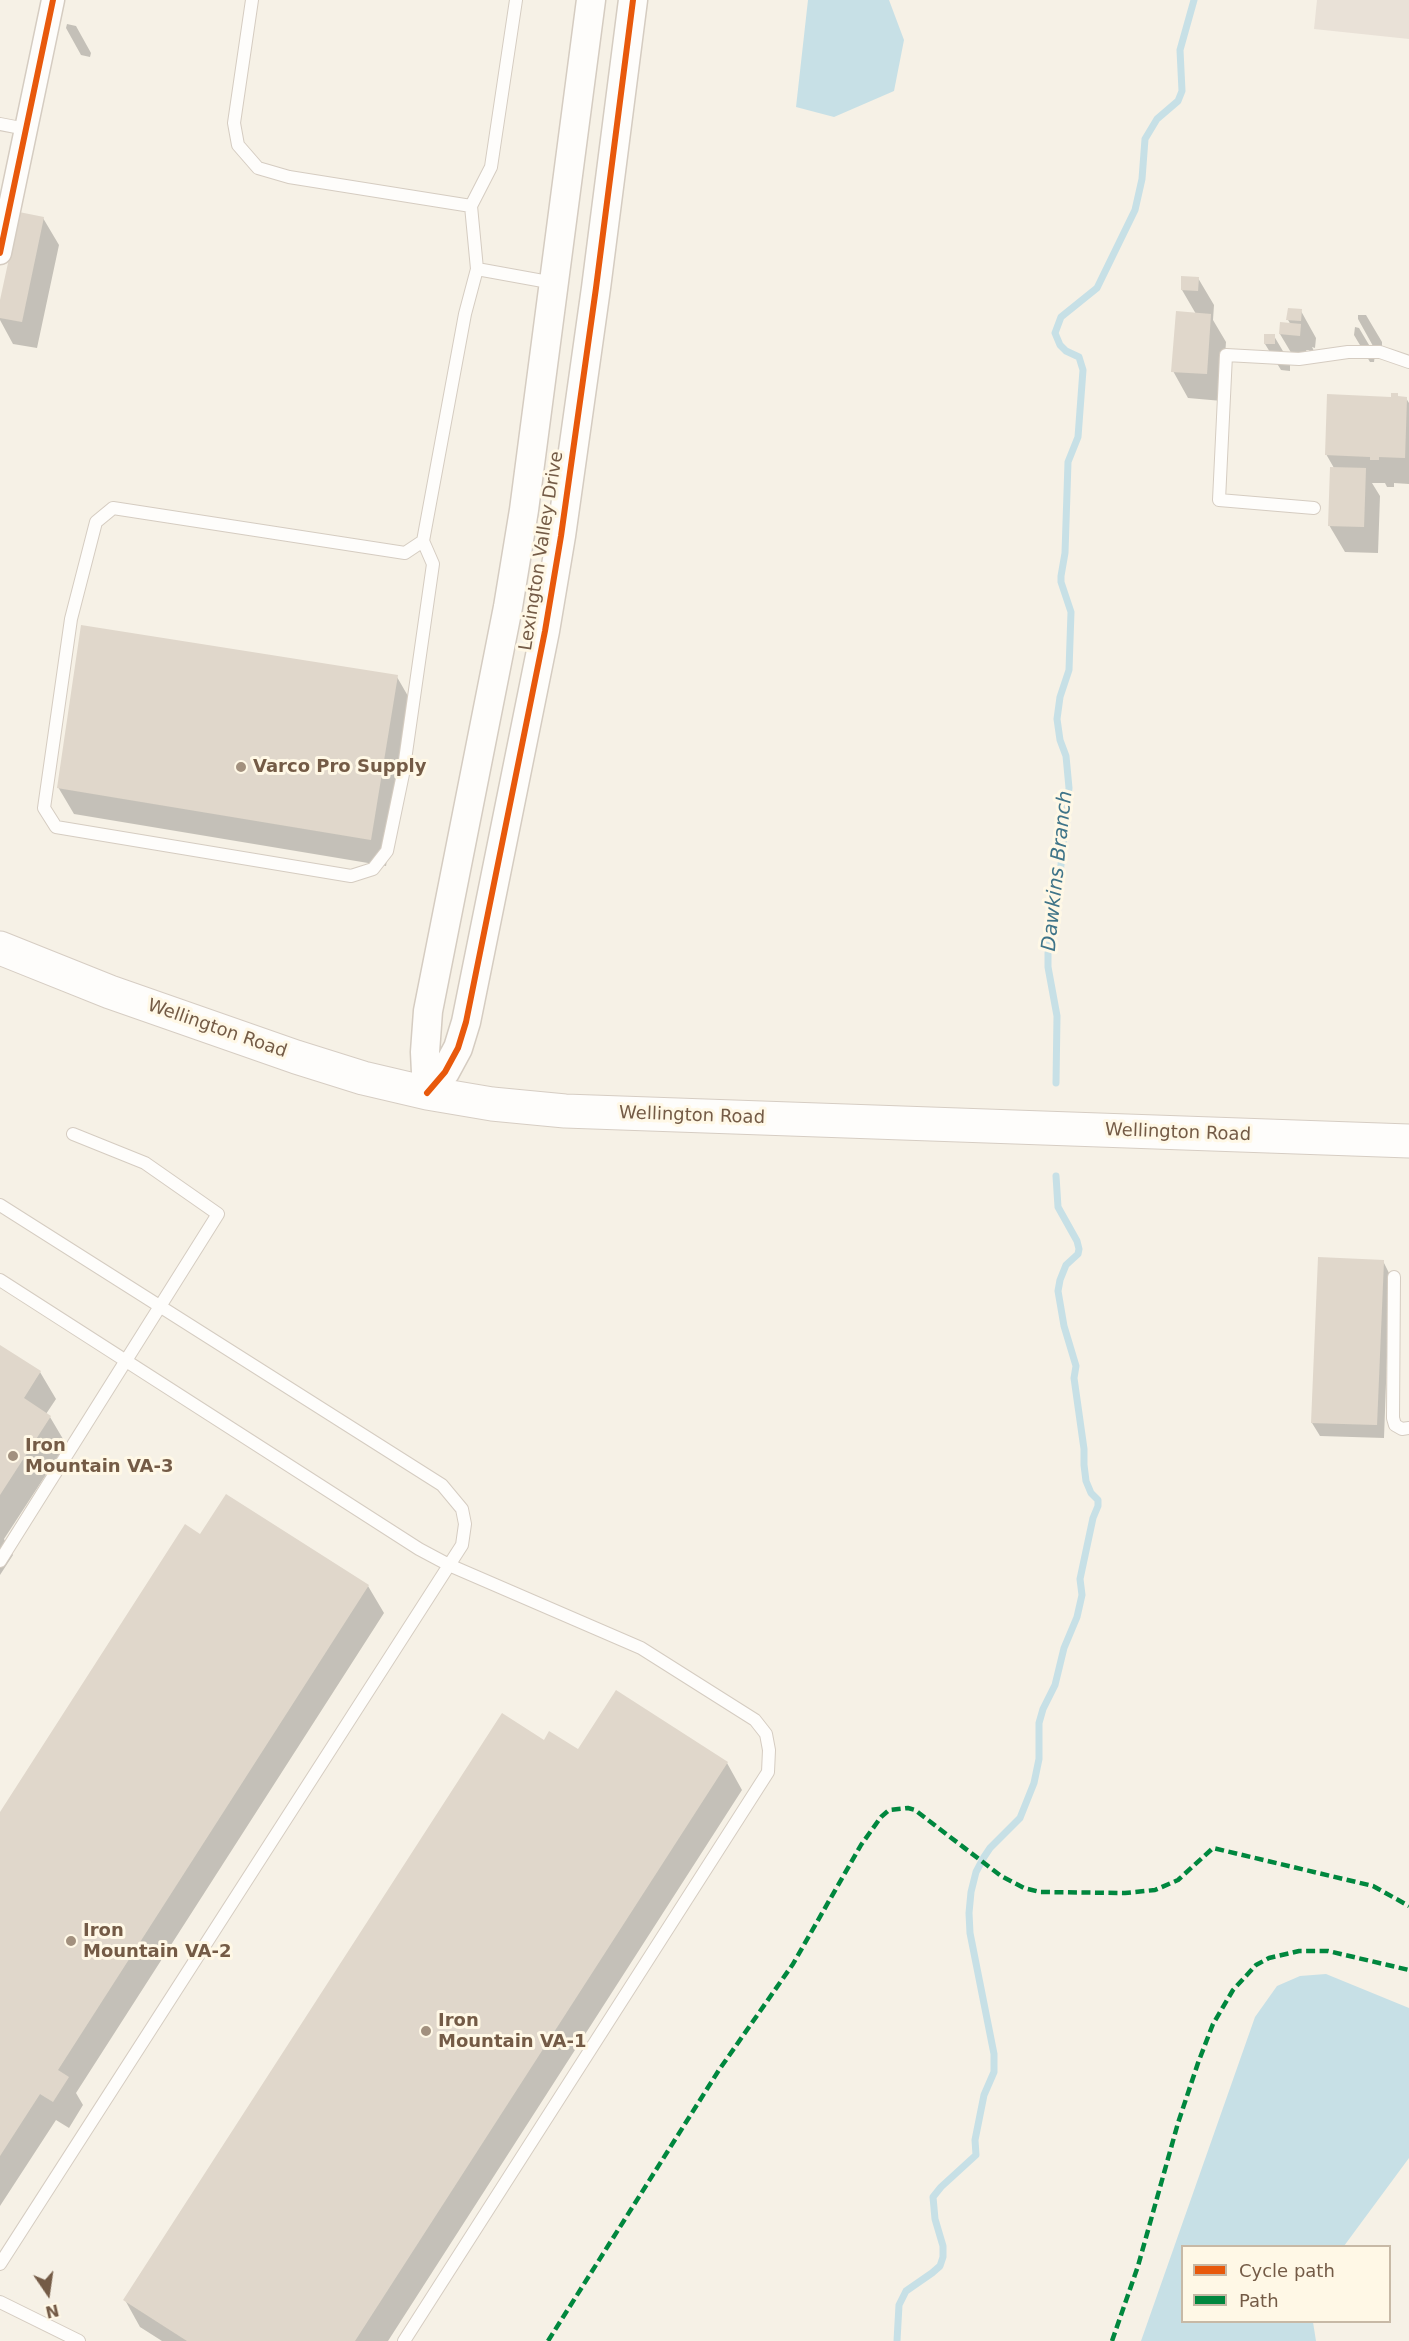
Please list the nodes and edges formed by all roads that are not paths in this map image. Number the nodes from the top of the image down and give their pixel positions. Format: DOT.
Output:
graph roads {
  1 [pos="53,0"];
  2 [pos="252,0"];
  3 [pos="516,0"];
  4 [pos="591,0"];
  5 [pos="633,0"];
  6 [pos="0,124"];
  7 [pos="26,129"];
  8 [pos="6,190"];
  9 [pos="471,206"];
  10 [pos="0,253"];
  11 [pos="477,269"];
  12 [pos="555,283"];
  13 [pos="596,288"];
  14 [pos="1409,362"];
  15 [pos="1314,508"];
  16 [pos="423,541"];
  17 [pos="0,948"];
  18 [pos="428,1093"];
  19 [pos="73,1134"];
  20 [pos="1409,1141"];
  21 [pos="0,1206"];
  22 [pos="1394,1277"];
  23 [pos="0,1280"];
  24 [pos="160,1308"];
  25 [pos="127,1362"];
  26 [pos="1409,1428"];
  27 [pos="0,1561"];
  28 [pos="449,1565"];
  29 [pos="0,2264"];
  30 [pos="0,2302"];
  31 [pos="79,2341"];
  32 [pos="404,2341"];
  1 -- 7 [label="street"];
  2 -- 9 [label="lane"];
  3 -- 9 [label="lane"];
  4 -- 12 [label="street, Lexington Valley Drive"];
  5 -- 13 [label="street, Lexington Valley Drive"];
  6 -- 7 [label="lane"];
  7 -- 8 [label="street"];
  8 -- 10 [label="street"];
  9 -- 11 [label="lane"];
  11 -- 12 [label="lane"];
  11 -- 16 [label="lane"];
  12 -- 13 [label="street"];
  12 -- 18 [label="street, Lexington Valley Drive"];
  13 -- 18 [label="street, Lexington Valley Drive"];
  14 -- 15 [label="lane"];
  16 -- 16 [label="lane"];
  17 -- 18 [label="main road, Wellington Road"];
  18 -- 20 [label="main road, Wellington Road"];
  19 -- 24 [label="lane"];
  21 -- 24 [label="lane"];
  22 -- 26 [label="lane"];
  23 -- 25 [label="lane"];
  24 -- 25 [label="lane"];
  24 -- 28 [label="lane"];
  25 -- 27 [label="lane"];
  25 -- 28 [label="lane"];
  28 -- 29 [label="lane"];
  28 -- 32 [label="lane"];
  30 -- 31 [label="lane"];
}
